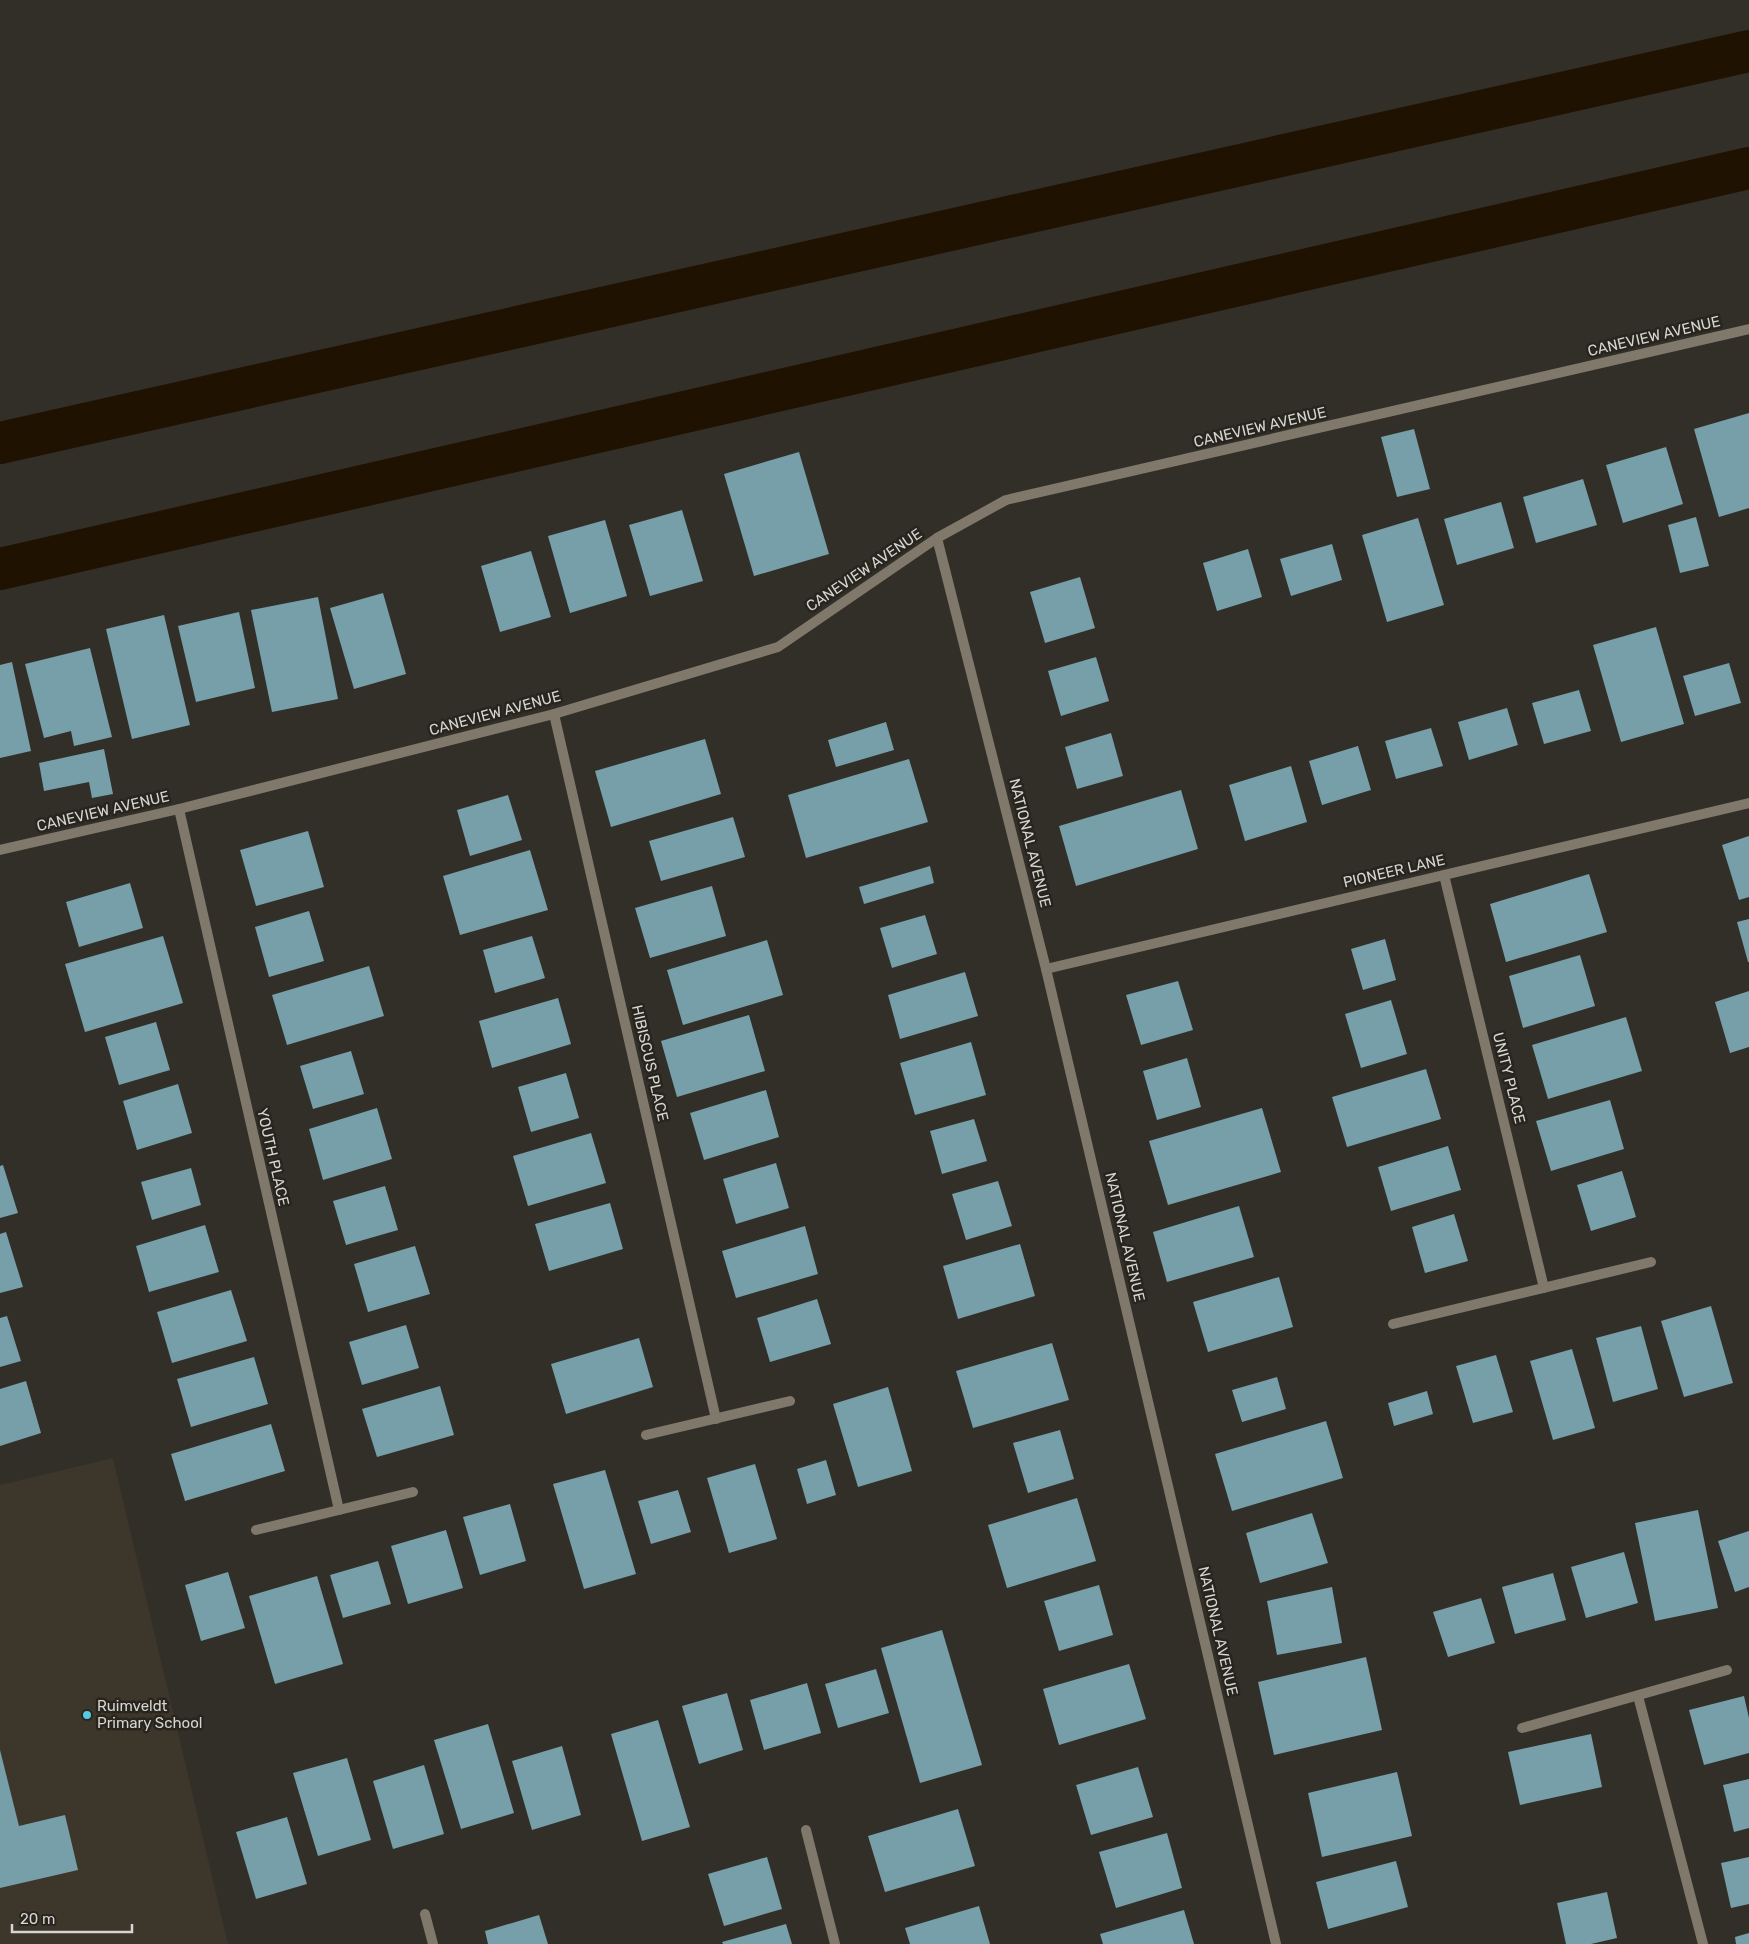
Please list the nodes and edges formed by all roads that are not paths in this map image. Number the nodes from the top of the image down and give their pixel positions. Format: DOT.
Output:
graph roads {
  1 [pos="1749,329"];
  2 [pos="937,538"];
  3 [pos="554,714"];
  4 [pos="1749,803"];
  5 [pos="179,809"];
  6 [pos="0,850"];
  7 [pos="1444,875"];
  8 [pos="1046,969"];
  9 [pos="1651,1262"];
  10 [pos="1544,1288"];
  11 [pos="1393,1324"];
  12 [pos="790,1401"];
  13 [pos="716,1419"];
  14 [pos="646,1435"];
  15 [pos="413,1492"];
  16 [pos="339,1510"];
  17 [pos="256,1530"];
  18 [pos="1727,1670"];
  19 [pos="1638,1696"];
  20 [pos="1522,1728"];
  21 [pos="806,1830"];
  22 [pos="425,1914"];
  23 [pos="433,1944"];
  24 [pos="835,1944"];
  25 [pos="1276,1944"];
  26 [pos="1703,1944"];
  1 -- 2 [label="street, CANEVIEW AVENUE"];
  2 -- 3 [label="street, CANEVIEW AVENUE"];
  2 -- 8 [label="street, NATIONAL AVENUE"];
  3 -- 5 [label="street, CANEVIEW AVENUE"];
  3 -- 13 [label="street, HIBISCUS PLACE"];
  4 -- 7 [label="street, PIONEER LANE"];
  5 -- 6 [label="street, CANEVIEW AVENUE"];
  5 -- 16 [label="street, YOUTH PLACE"];
  7 -- 8 [label="street, PIONEER LANE"];
  7 -- 10 [label="street, UNITY PLACE"];
  8 -- 25 [label="street, NATIONAL AVENUE"];
  9 -- 10 [label="street"];
  10 -- 11 [label="street"];
  12 -- 13 [label="street"];
  13 -- 14 [label="street"];
  15 -- 16 [label="street"];
  16 -- 17 [label="street"];
  18 -- 19 [label="street"];
  19 -- 20 [label="street"];
  19 -- 26 [label="street"];
  21 -- 24 [label="street"];
  22 -- 23 [label="street"];
}
